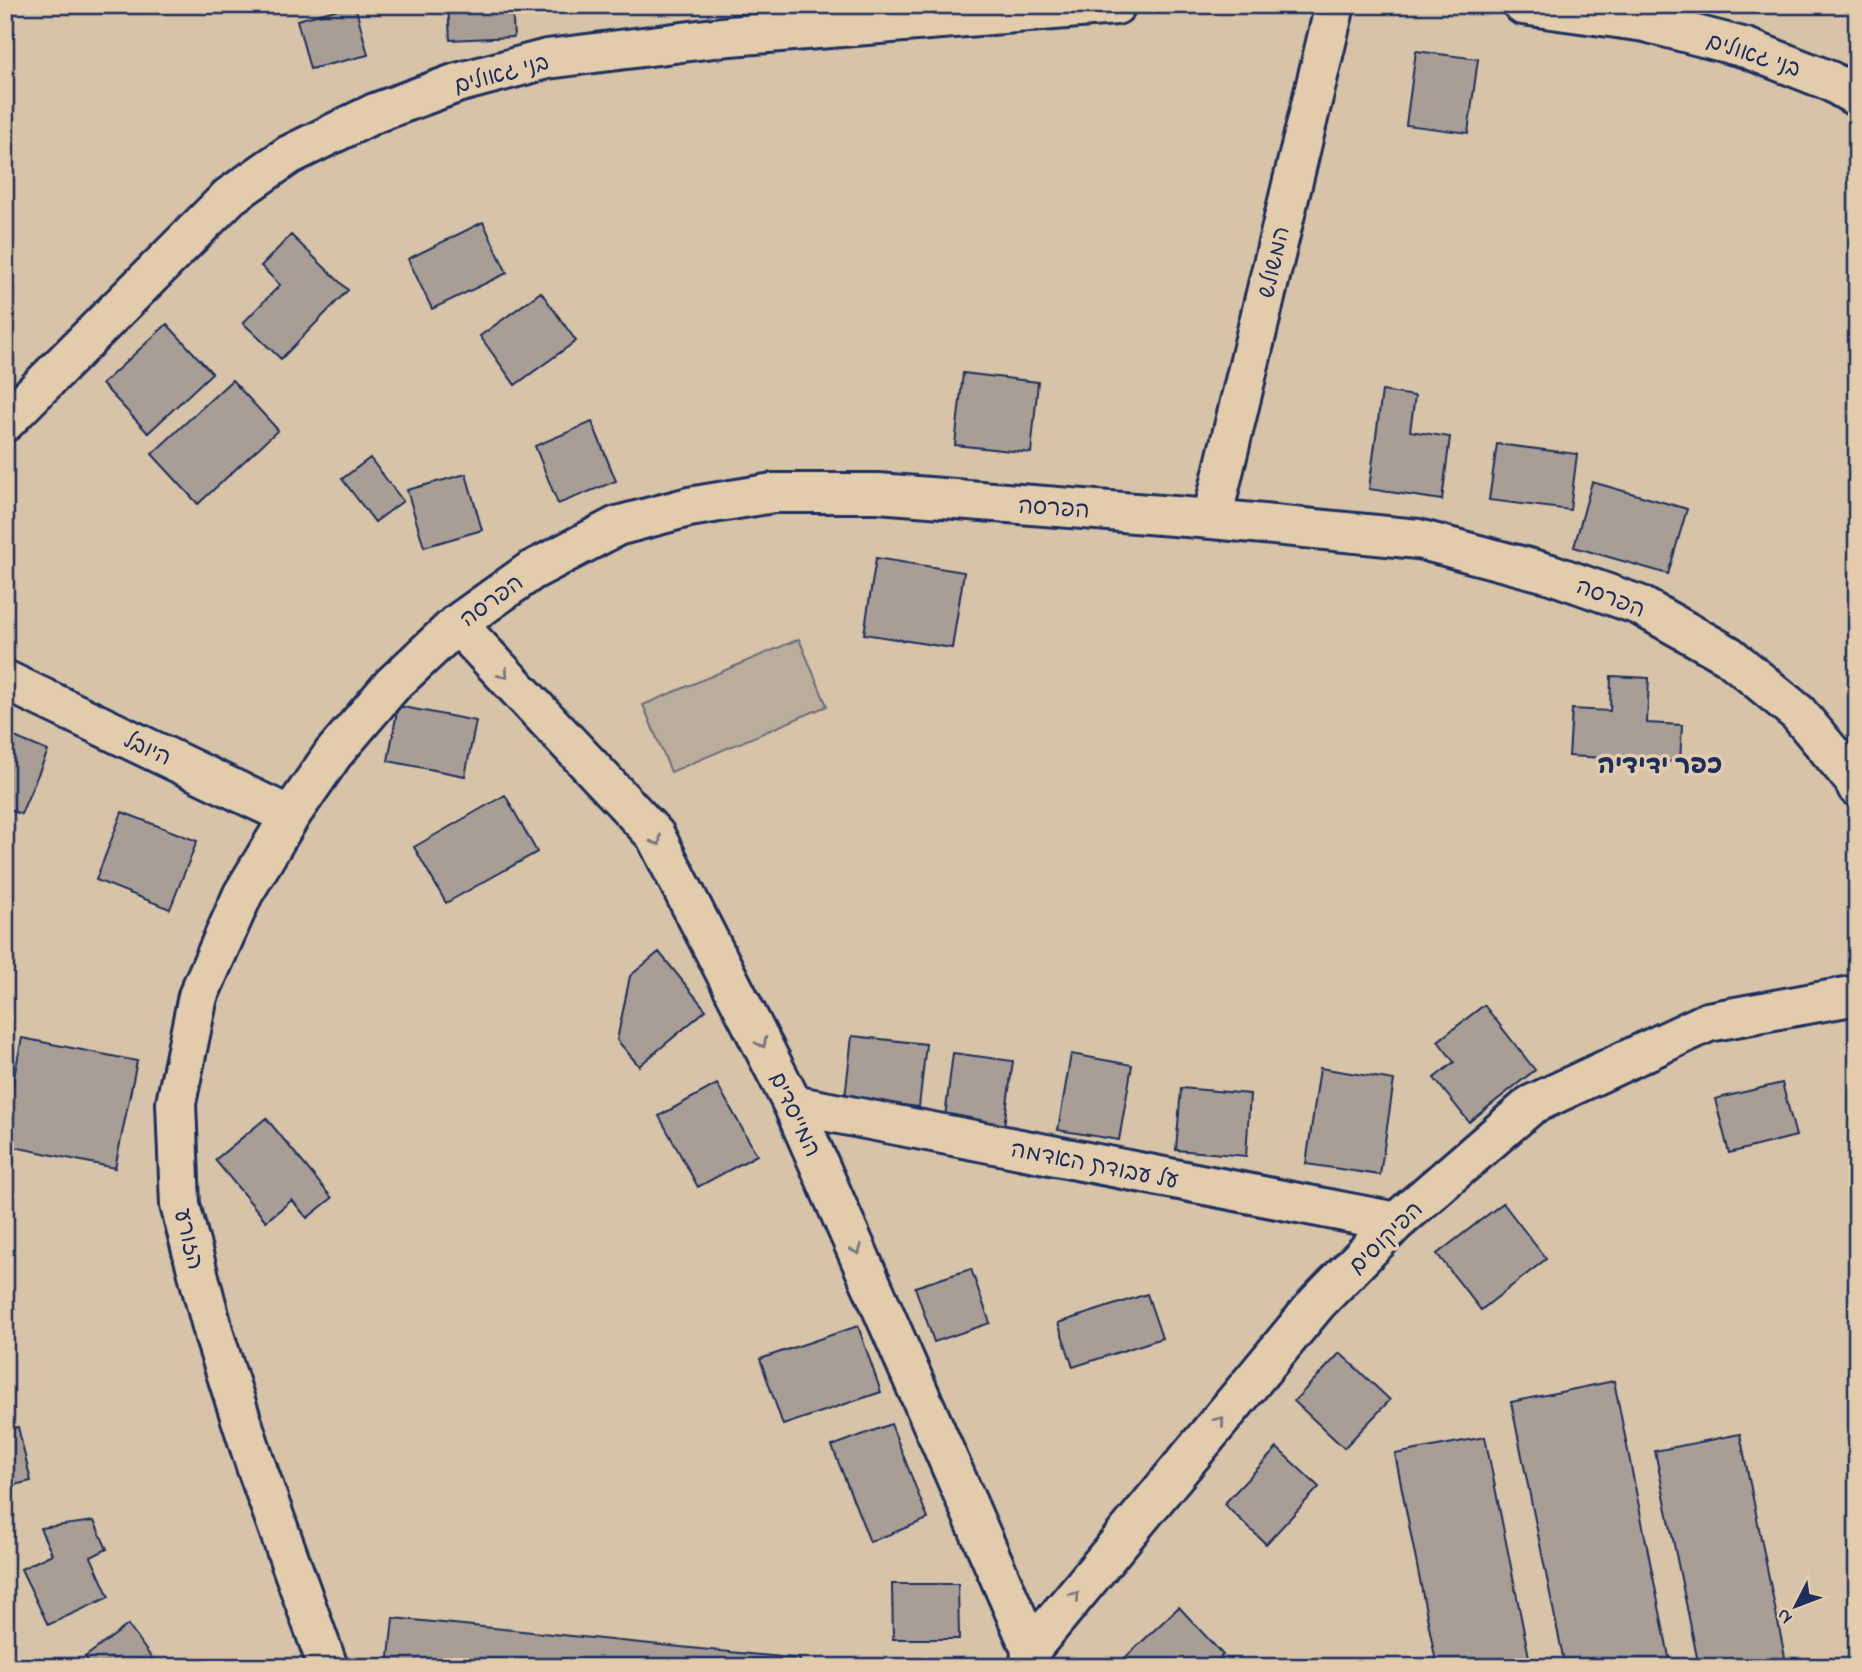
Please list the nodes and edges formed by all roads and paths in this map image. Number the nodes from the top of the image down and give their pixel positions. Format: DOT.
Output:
graph roads {
  1 [pos="1116,5"];
  2 [pos="1335,5"];
  3 [pos="1522,5"];
  4 [pos="1857,97"];
  5 [pos="5,422"];
  6 [pos="1212,519"];
  7 [pos="457,624"];
  8 [pos="5,680"];
  9 [pos="1857,787"];
  10 [pos="290,816"];
  11 [pos="1857,995"];
  12 [pos="793,1105"];
  13 [pos="1396,1222"];
  14 [pos="1030,1658"];
  15 [pos="328,1667"];
  1 -- 5 [label="street, בני גאולים"];
  2 -- 6 [label="street, המשולש"];
  3 -- 4 [label="street, בני גאולים"];
  6 -- 7 [label="street, הפרסה"];
  6 -- 9 [label="street, הפרסה"];
  7 -- 10 [label="street, הפרסה"];
  7 -- 12 [label="street, המייסדים, one-way"];
  8 -- 10 [label="street, היובל"];
  10 -- 15 [label="street, הזורע"];
  11 -- 13 [label="street, הפיקוסים"];
  12 -- 13 [label="street, על עבודת האדמה"];
  12 -- 14 [label="street, המייסדים, one-way"];
  14 -- 13 [label="street, הפיקוסים, one-way"];
}
